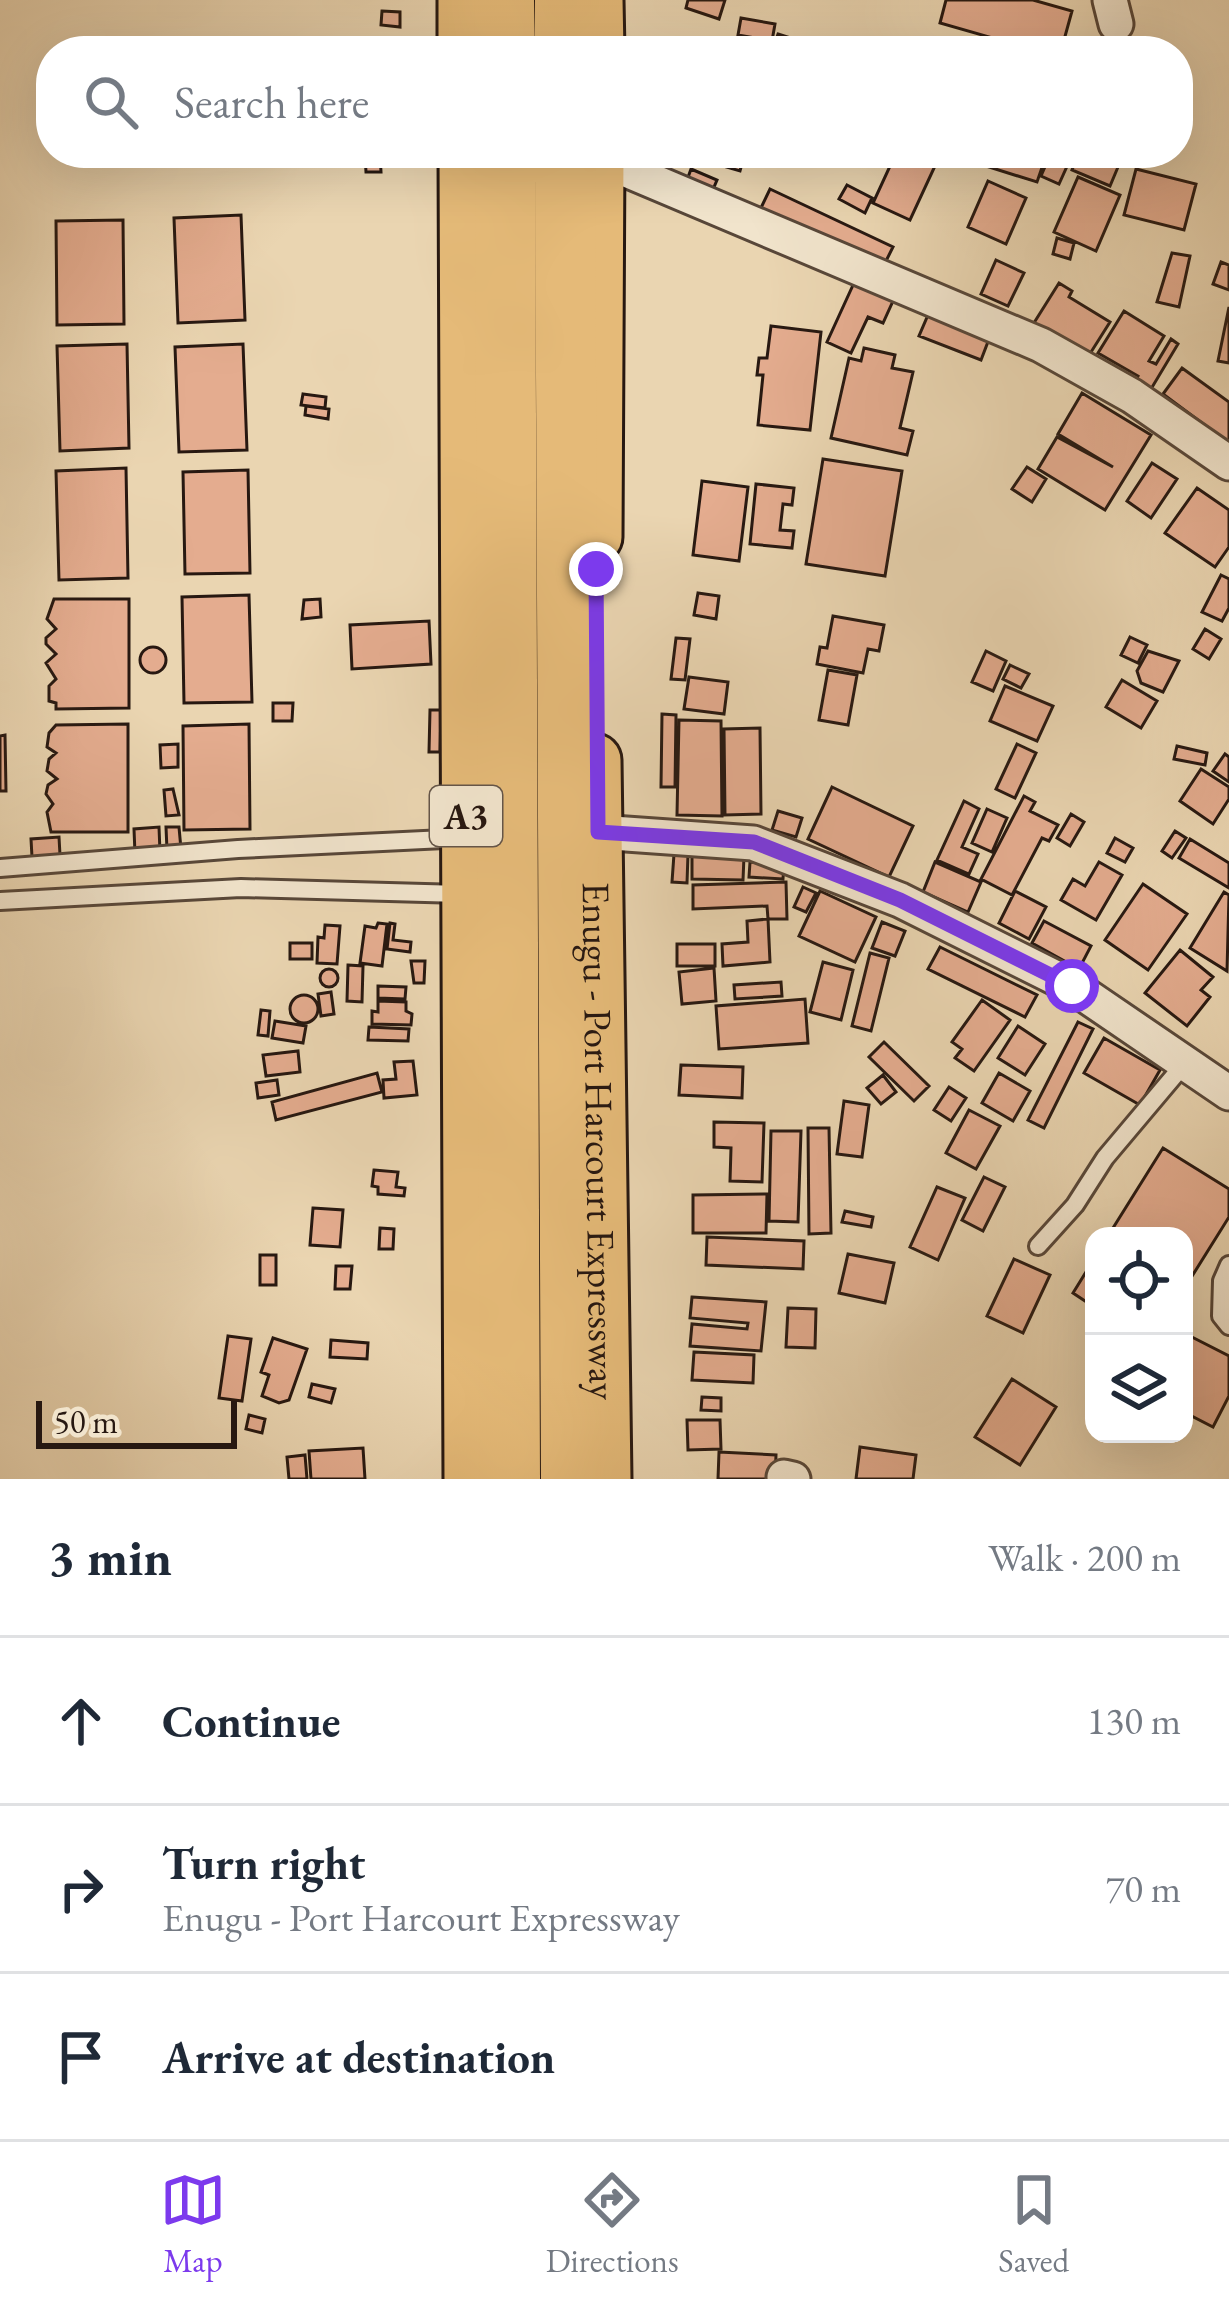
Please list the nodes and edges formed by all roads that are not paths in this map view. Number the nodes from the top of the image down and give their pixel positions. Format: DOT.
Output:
graph roads {
  1 [pos="464,0"];
  2 [pos="505,0"];
  3 [pos="565,0"];
  4 [pos="597,0"];
  5 [pos="464,36"];
  6 [pos="505,36"];
  7 [pos="565,36"];
  8 [pos="598,36"];
  9 [pos="465,168"];
  10 [pos="505,168"];
  11 [pos="587,168"];
  12 [pos="587,168"];
  13 [pos="620,168"];
  14 [pos="1229,464"];
  15 [pos="598,832"];
  16 [pos="466,838"];
  17 [pos="0,868"];
  18 [pos="466,894"];
  19 [pos="0,901"];
  20 [pos="1185,1063"];
  21 [pos="1229,1093"];
  22 [pos="1038,1246"];
  23 [pos="1229,1265"];
  24 [pos="1229,1326"];
  25 [pos="470,1479"];
  26 [pos="510,1479"];
  27 [pos="572,1479"];
  28 [pos="605,1479"];
  1 -- 5 [label="main road"];
  2 -- 6 [label="highway"];
  3 -- 7 [label="highway"];
  4 -- 8 [label="main road"];
  9 -- 16 [label="main road, A3"];
  10 -- 26 [label="highway, A3"];
  11 -- 15 [label="main road, Enugu - Port Harcourt Expressway"];
  12 -- 27 [label="highway, Enugu - Port Harcourt Expressway"];
  13 -- 14 [label="street"];
  15 -- 20 [label="street"];
  15 -- 28 [label="main road, Enugu - Port Harcourt Expressway"];
  16 -- 17 [label="lane"];
  16 -- 18 [label="main road, A3"];
  18 -- 19 [label="lane"];
  18 -- 25 [label="main road, A3"];
  20 -- 21 [label="street"];
  20 -- 22 [label="lane"];
  23 -- 24 [label="lane"];
}
